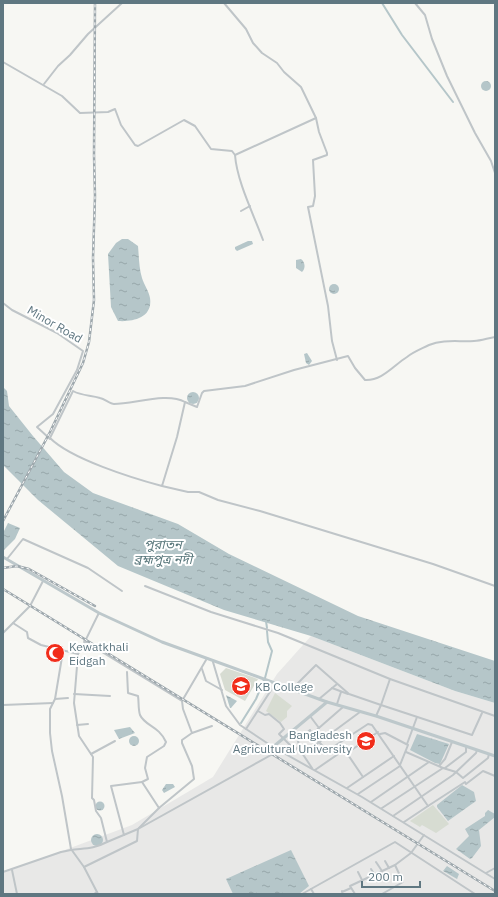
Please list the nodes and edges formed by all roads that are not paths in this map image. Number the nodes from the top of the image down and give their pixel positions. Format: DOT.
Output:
graph roads {
  1 [pos="122,3"];
  2 [pos="224,3"];
  3 [pos="415,3"];
  4 [pos="3,62"];
  5 [pos="44,84"];
  6 [pos="316,118"];
  7 [pos="235,155"];
  8 [pos="495,173"];
  9 [pos="250,206"];
  10 [pos="241,211"];
  11 [pos="263,240"];
  12 [pos="3,302"];
  13 [pos="495,337"];
  14 [pos="337,360"];
  15 [pos="185,402"];
  16 [pos="54,441"];
  17 [pos="162,486"];
  18 [pos="3,558"];
  19 [pos="7,560"];
  20 [pos="43,581"];
  21 [pos="145,586"];
  22 [pos="495,586"];
  23 [pos="122,591"];
  24 [pos="99,613"];
  25 [pos="13,623"];
  26 [pos="3,633"];
  27 [pos="84,641"];
  28 [pos="63,651"];
  29 [pos="78,654"];
  30 [pos="206,660"];
  31 [pos="213,662"];
  32 [pos="201,669"];
  33 [pos="127,672"];
  34 [pos="390,679"];
  35 [pos="275,684"];
  36 [pos="337,684"];
  37 [pos="332,688"];
  38 [pos="222,690"];
  39 [pos="291,690"];
  40 [pos="341,692"];
  41 [pos="74,694"];
  42 [pos="349,694"];
  43 [pos="110,696"];
  44 [pos="68,698"];
  45 [pos="55,699"];
  46 [pos="319,699"];
  47 [pos="182,701"];
  48 [pos="326,702"];
  49 [pos="53,703"];
  50 [pos="337,704"];
  51 [pos="3,705"];
  52 [pos="381,705"];
  53 [pos="344,706"];
  54 [pos="258,711"];
  55 [pos="360,712"];
  56 [pos="482,712"];
  57 [pos="310,716"];
  58 [pos="376,716"];
  59 [pos="495,716"];
  60 [pos="417,717"];
  61 [pos="88,724"];
  62 [pos="77,725"];
  63 [pos="212,726"];
  64 [pos="319,728"];
  65 [pos="246,729"];
  66 [pos="413,729"];
  67 [pos="192,733"];
  68 [pos="378,733"];
  69 [pos="312,734"];
  70 [pos="283,738"];
  71 [pos="115,742"];
  72 [pos="319,742"];
  73 [pos="452,742"];
  74 [pos="340,743"];
  75 [pos="407,744"];
  76 [pos="274,747"];
  77 [pos="298,747"];
  78 [pos="466,747"];
  79 [pos="280,750"];
  80 [pos="344,750"];
  81 [pos="476,750"];
  82 [pos="406,752"];
  83 [pos="91,754"];
  84 [pos="302,754"];
  85 [pos="347,754"];
  86 [pos="489,754"];
  87 [pos="394,756"];
  88 [pos="495,756"];
  89 [pos="429,762"];
  90 [pos="400,765"];
  91 [pos="439,766"];
  92 [pos="444,768"];
  93 [pos="313,769"];
  94 [pos="456,772"];
  95 [pos="408,776"];
  96 [pos="495,776"];
  97 [pos="363,777"];
  98 [pos="463,778"];
  99 [pos="142,782"];
  100 [pos="465,782"];
  101 [pos="414,787"];
  102 [pos="347,788"];
  103 [pos="358,794"];
  104 [pos="422,797"];
  105 [pos="370,802"];
  106 [pos="428,806"];
  107 [pos="159,808"];
  108 [pos="381,809"];
  109 [pos="393,816"];
  110 [pos="404,822"];
  111 [pos="138,829"];
  112 [pos="424,835"];
  113 [pos="124,836"];
  114 [pos="107,842"];
  115 [pos="71,849"];
  116 [pos="411,853"];
  117 [pos="376,862"];
  118 [pos="390,862"];
  119 [pos="395,865"];
  120 [pos="84,867"];
  121 [pos="371,868"];
  122 [pos="389,868"];
  123 [pos="495,868"];
  124 [pos="12,870"];
  125 [pos="3,872"];
  126 [pos="358,872"];
  127 [pos="382,872"];
  128 [pos="486,873"];
  129 [pos="374,875"];
  130 [pos="495,879"];
  131 [pos="362,880"];
  132 [pos="351,888"];
  133 [pos="311,889"];
  134 [pos="342,891"];
  135 [pos="98,893"];
  136 [pos="17,894"];
  137 [pos="94,894"];
  138 [pos="302,894"];
  139 [pos="314,894"];
  140 [pos="354,894"];
  141 [pos="382,894"];
  142 [pos="475,894"];
  1 -- 5 [label="street"];
  2 -- 6 [label="street"];
  3 -- 8 [label="street"];
  4 -- 5 [label="street"];
  5 -- 7 [label="street"];
  6 -- 7 [label="street"];
  6 -- 14 [label="street"];
  7 -- 9 [label="street"];
  9 -- 10 [label="street"];
  9 -- 11 [label="street"];
  12 -- 16 [label="street, Minor Road"];
  13 -- 14 [label="street"];
  14 -- 15 [label="street"];
  15 -- 16 [label="street"];
  15 -- 17 [label="street"];
  16 -- 17 [label="street"];
  17 -- 22 [label="street"];
  18 -- 19 [label="main road"];
  19 -- 20 [label="main road"];
  19 -- 23 [label="street"];
  20 -- 24 [label="main road"];
  20 -- 25 [label="street"];
  21 -- 34 [label="street"];
  24 -- 27 [label="street"];
  24 -- 30 [label="main road"];
  25 -- 26 [label="street"];
  25 -- 28 [label="street"];
  27 -- 29 [label="street"];
  27 -- 47 [label="street"];
  28 -- 29 [label="street"];
  28 -- 45 [label="street"];
  29 -- 41 [label="street"];
  30 -- 31 [label="main road"];
  30 -- 32 [label="street"];
  31 -- 35 [label="main road"];
  31 -- 38 [label="street"];
  32 -- 38 [label="street"];
  32 -- 47 [label="street"];
  33 -- 99 [label="street"];
  34 -- 52 [label="street"];
  34 -- 56 [label="street"];
  35 -- 39 [label="main road"];
  35 -- 54 [label="street"];
  36 -- 37 [label="street"];
  36 -- 39 [label="street"];
  36 -- 42 [label="street"];
  37 -- 40 [label="street"];
  37 -- 46 [label="street"];
  38 -- 65 [label="street"];
  39 -- 46 [label="main road"];
  40 -- 42 [label="street"];
  40 -- 50 [label="street"];
  41 -- 43 [label="street"];
  41 -- 62 [label="street"];
  42 -- 52 [label="street"];
  44 -- 45 [label="street"];
  45 -- 49 [label="street"];
  46 -- 48 [label="main road"];
  47 -- 67 [label="street"];
  48 -- 50 [label="main road"];
  48 -- 57 [label="main road"];
  49 -- 51 [label="street"];
  49 -- 115 [label="street"];
  50 -- 53 [label="main road"];
  52 -- 58 [label="street"];
  52 -- 60 [label="street"];
  53 -- 55 [label="main road"];
  53 -- 64 [label="street"];
  54 -- 65 [label="street"];
  54 -- 70 [label="street"];
  55 -- 58 [label="main road"];
  55 -- 72 [label="street"];
  56 -- 59 [label="street"];
  56 -- 60 [label="street"];
  57 -- 64 [label="street"];
  57 -- 70 [label="main road"];
  58 -- 66 [label="main road"];
  60 -- 66 [label="street"];
  61 -- 62 [label="street"];
  62 -- 83 [label="street"];
  63 -- 67 [label="street"];
  64 -- 69 [label="street"];
  65 -- 76 [label="street"];
  66 -- 73 [label="main road"];
  66 -- 75 [label="street"];
  67 -- 107 [label="street"];
  68 -- 74 [label="street"];
  68 -- 75 [label="street"];
  68 -- 85 [label="street"];
  68 -- 87 [label="street"];
  69 -- 72 [label="street"];
  69 -- 77 [label="street"];
  70 -- 76 [label="main road"];
  70 -- 77 [label="street"];
  71 -- 83 [label="street"];
  72 -- 74 [label="street"];
  72 -- 84 [label="street"];
  73 -- 78 [label="main road"];
  73 -- 91 [label="street"];
  74 -- 80 [label="street"];
  75 -- 82 [label="street"];
  76 -- 79 [label="street"];
  77 -- 84 [label="street"];
  78 -- 81 [label="main road"];
  78 -- 92 [label="street"];
  79 -- 93 [label="street"];
  79 -- 111 [label="street"];
  80 -- 85 [label="street"];
  80 -- 93 [label="street"];
  81 -- 86 [label="main road"];
  81 -- 94 [label="street"];
  82 -- 89 [label="street"];
  82 -- 90 [label="street"];
  83 -- 114 [label="street"];
  84 -- 93 [label="street"];
  85 -- 97 [label="street"];
  86 -- 88 [label="main road"];
  86 -- 98 [label="street"];
  87 -- 90 [label="street"];
  87 -- 97 [label="street"];
  89 -- 91 [label="street"];
  89 -- 95 [label="street"];
  90 -- 95 [label="street"];
  90 -- 103 [label="street"];
  91 -- 92 [label="street"];
  92 -- 94 [label="street"];
  92 -- 101 [label="street"];
  93 -- 102 [label="street"];
  94 -- 98 [label="street"];
  94 -- 104 [label="street"];
  95 -- 101 [label="street"];
  95 -- 105 [label="street"];
  96 -- 100 [label="street"];
  97 -- 102 [label="street"];
  98 -- 100 [label="street"];
  99 -- 107 [label="street"];
  99 -- 113 [label="street"];
  100 -- 106 [label="street"];
  101 -- 104 [label="street"];
  101 -- 108 [label="street"];
  102 -- 103 [label="street"];
  103 -- 105 [label="street"];
  104 -- 106 [label="street"];
  104 -- 109 [label="street"];
  105 -- 108 [label="street"];
  106 -- 110 [label="street"];
  107 -- 111 [label="street"];
  108 -- 109 [label="street"];
  109 -- 110 [label="street"];
  110 -- 112 [label="street"];
  111 -- 113 [label="street"];
  111 -- 120 [label="street"];
  112 -- 116 [label="street"];
  112 -- 128 [label="street"];
  113 -- 114 [label="street"];
  114 -- 115 [label="street"];
  115 -- 120 [label="street"];
  115 -- 124 [label="street"];
  116 -- 119 [label="street"];
  116 -- 133 [label="street"];
  116 -- 142 [label="street"];
  117 -- 127 [label="street"];
  118 -- 122 [label="street"];
  119 -- 122 [label="street"];
  119 -- 141 [label="street"];
  120 -- 135 [label="street"];
  121 -- 129 [label="street"];
  122 -- 127 [label="street"];
  123 -- 128 [label="street"];
  124 -- 125 [label="street"];
  124 -- 136 [label="street"];
  126 -- 131 [label="street"];
  127 -- 129 [label="street"];
  128 -- 130 [label="street"];
  129 -- 131 [label="street"];
  131 -- 132 [label="street"];
  132 -- 134 [label="street"];
  132 -- 140 [label="street"];
  133 -- 138 [label="street"];
  133 -- 139 [label="street"];
  135 -- 137 [label="street"];
}
